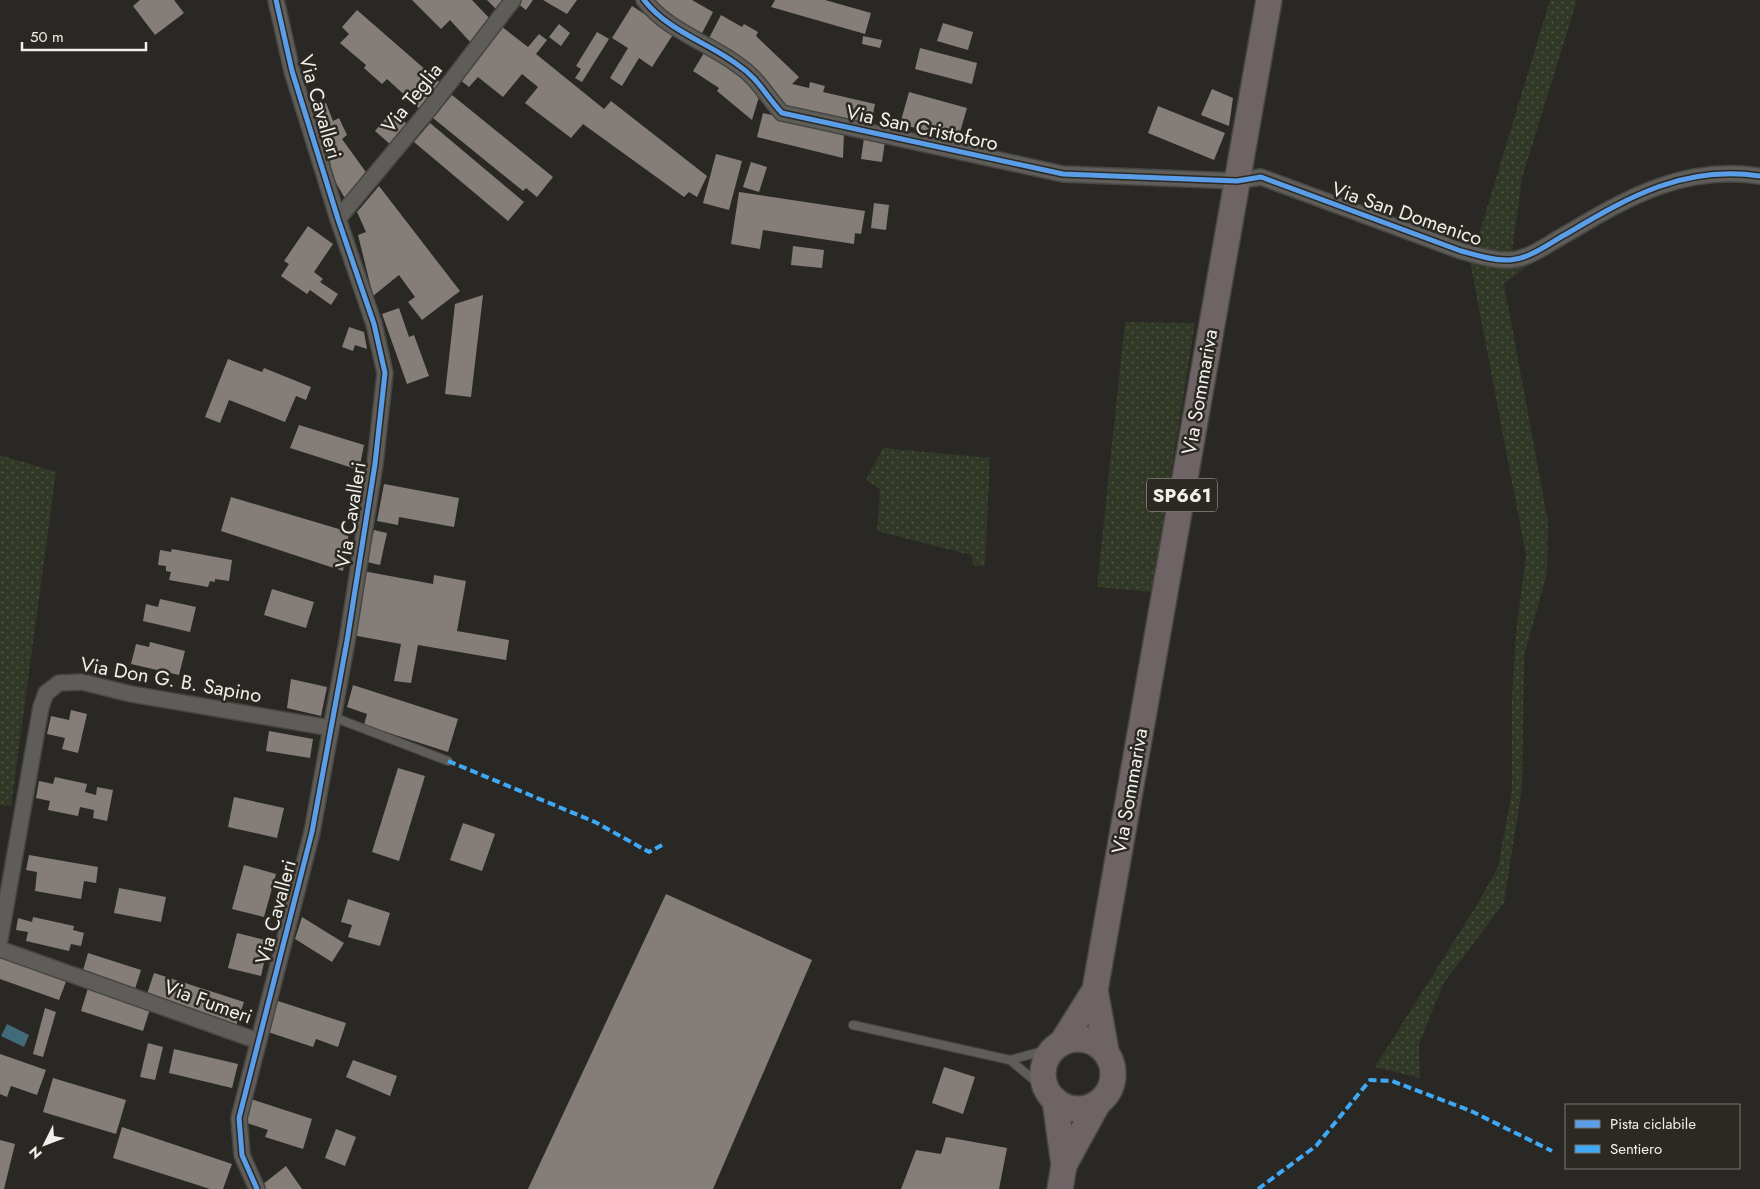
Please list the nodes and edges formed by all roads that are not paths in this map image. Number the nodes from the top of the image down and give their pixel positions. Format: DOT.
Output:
graph roads {
  1 [pos="276,0"];
  2 [pos="513,0"];
  3 [pos="644,0"];
  4 [pos="1269,0"];
  5 [pos="1760,176"];
  6 [pos="1237,181"];
  7 [pos="338,219"];
  8 [pos="332,722"];
  9 [pos="448,761"];
  10 [pos="0,939"];
  11 [pos="0,949"];
  12 [pos="1095,990"];
  13 [pos="853,1025"];
  14 [pos="258,1041"];
  15 [pos="1058,1045"];
  16 [pos="1106,1051"];
  17 [pos="1010,1060"];
  18 [pos="1051,1096"];
  19 [pos="1098,1103"];
  20 [pos="1064,1165"];
  21 [pos="256,1189"];
  22 [pos="1060,1189"];
  1 -- 7 [label="street, Via Cavalleri"];
  2 -- 7 [label="street, Via Teglia"];
  3 -- 6 [label="street, Via San Cristoforo"];
  4 -- 6 [label="main road, Via Sommariva / SP661"];
  5 -- 6 [label="street, Via San Domenico"];
  6 -- 12 [label="main road, Via Sommariva / SP661"];
  7 -- 8 [label="street, Via Cavalleri"];
  8 -- 9 [label="lane"];
  8 -- 10 [label="street, Via Don G. B. Sapino"];
  8 -- 14 [label="street, Via Cavalleri"];
  11 -- 14 [label="street, Via Fumeri"];
  12 -- 15 [label="main road, Via Sommariva / SP661"];
  12 -- 16 [label="main road, Via Sommariva / SP661"];
  13 -- 17 [label="lane"];
  14 -- 21 [label="street, Via Fumeri"];
  15 -- 16 [label="main road"];
  15 -- 17 [label="lane"];
  15 -- 18 [label="main road"];
  16 -- 19 [label="main road"];
  17 -- 18 [label="lane"];
  18 -- 19 [label="main road"];
  18 -- 20 [label="main road"];
  19 -- 20 [label="main road"];
  20 -- 22 [label="main road"];
}
